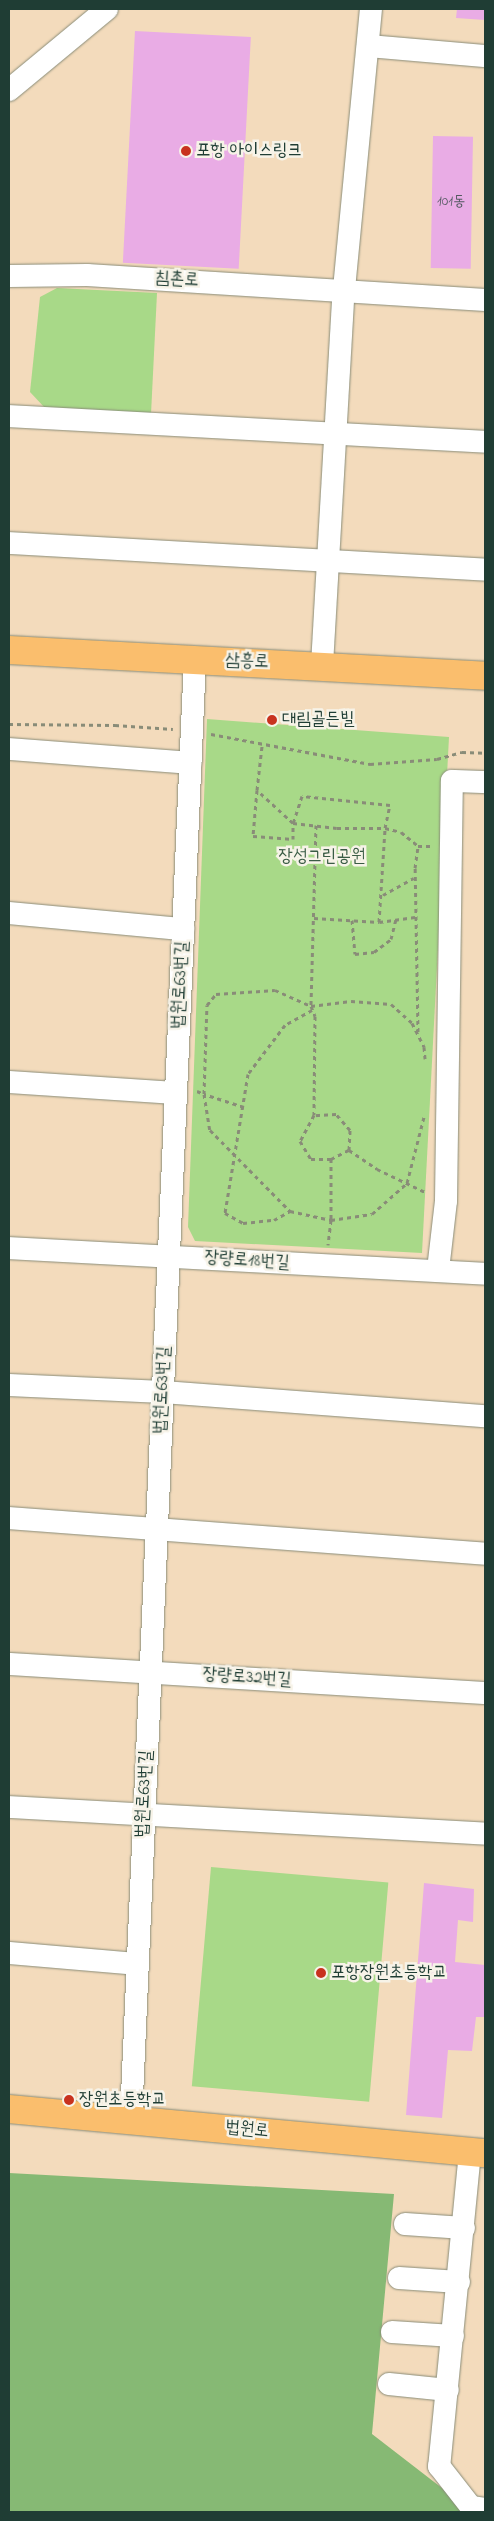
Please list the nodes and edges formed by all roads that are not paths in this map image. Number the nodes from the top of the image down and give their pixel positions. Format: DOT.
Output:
graph roads {
  1 [pos="107,9"];
  2 [pos="371,9"];
  3 [pos="368,46"];
  4 [pos="485,56"];
  5 [pos="9,90"];
  6 [pos="9,276"];
  7 [pos="344,289"];
  8 [pos="485,300"];
  9 [pos="9,416"];
  10 [pos="334,433"];
  11 [pos="485,442"];
  12 [pos="9,543"];
  13 [pos="330,562"];
  14 [pos="485,570"];
  15 [pos="9,650"];
  16 [pos="195,661"];
  17 [pos="322,665"];
  18 [pos="485,676"];
  19 [pos="9,749"];
  20 [pos="190,762"];
  21 [pos="485,782"];
  22 [pos="9,912"];
  23 [pos="183,929"];
  24 [pos="9,1082"];
  25 [pos="176,1093"];
  26 [pos="9,1248"];
  27 [pos="169,1256"];
  28 [pos="438,1270"];
  29 [pos="485,1274"];
  30 [pos="9,1385"];
  31 [pos="162,1392"];
  32 [pos="485,1416"];
  33 [pos="9,1518"];
  34 [pos="156,1530"];
  35 [pos="485,1554"];
  36 [pos="9,1664"];
  37 [pos="150,1672"];
  38 [pos="485,1693"];
  39 [pos="9,1807"];
  40 [pos="144,1814"];
  41 [pos="485,1834"];
  42 [pos="9,1953"];
  43 [pos="137,1964"];
  44 [pos="9,2110"];
  45 [pos="131,2119"];
  46 [pos="478,2152"];
  47 [pos="405,2224"];
  48 [pos="464,2228"];
  49 [pos="399,2278"];
  50 [pos="459,2282"];
  51 [pos="392,2332"];
  52 [pos="453,2336"];
  53 [pos="389,2384"];
  54 [pos="448,2390"];
  55 [pos="485,2509"];
  1 -- 5 [label="street"];
  2 -- 3 [label="street"];
  3 -- 4 [label="street"];
  3 -- 7 [label="street"];
  6 -- 7 [label="street, 침촌로"];
  7 -- 8 [label="street, 침촌로"];
  7 -- 10 [label="street"];
  9 -- 10 [label="street"];
  10 -- 11 [label="street"];
  10 -- 13 [label="street"];
  12 -- 13 [label="street"];
  13 -- 14 [label="street"];
  13 -- 17 [label="street"];
  15 -- 16 [label="main road, 삼흥로"];
  16 -- 17 [label="main road, 삼흥로"];
  16 -- 20 [label="street, 법원로63번길"];
  17 -- 18 [label="main road, 삼흥로"];
  19 -- 20 [label="street"];
  20 -- 23 [label="street, 법원로63번길"];
  21 -- 28 [label="street"];
  22 -- 23 [label="street"];
  23 -- 25 [label="street, 법원로63번길"];
  24 -- 25 [label="street"];
  25 -- 27 [label="street, 법원로63번길"];
  26 -- 27 [label="street, 장량로18번길"];
  27 -- 28 [label="street, 장량로18번길"];
  27 -- 31 [label="street, 법원로63번길"];
  28 -- 29 [label="street, 장량로18번길"];
  30 -- 31 [label="street"];
  31 -- 32 [label="street"];
  31 -- 34 [label="street, 법원로63번길"];
  33 -- 34 [label="street"];
  34 -- 35 [label="street"];
  34 -- 37 [label="street, 법원로63번길"];
  36 -- 37 [label="street, 장량로32번길"];
  37 -- 38 [label="street, 장량로32번길"];
  37 -- 40 [label="street, 법원로63번길"];
  39 -- 40 [label="street"];
  40 -- 41 [label="street"];
  40 -- 43 [label="street, 법원로63번길"];
  42 -- 43 [label="street"];
  43 -- 45 [label="street, 법원로63번길"];
  44 -- 45 [label="main road, 법원로"];
  45 -- 46 [label="main road, 법원로"];
  46 -- 48 [label="street"];
  47 -- 48 [label="street"];
  48 -- 50 [label="street"];
  49 -- 50 [label="street"];
  50 -- 52 [label="street"];
  51 -- 52 [label="street"];
  52 -- 54 [label="street"];
  53 -- 54 [label="street"];
  54 -- 55 [label="street"];
}
